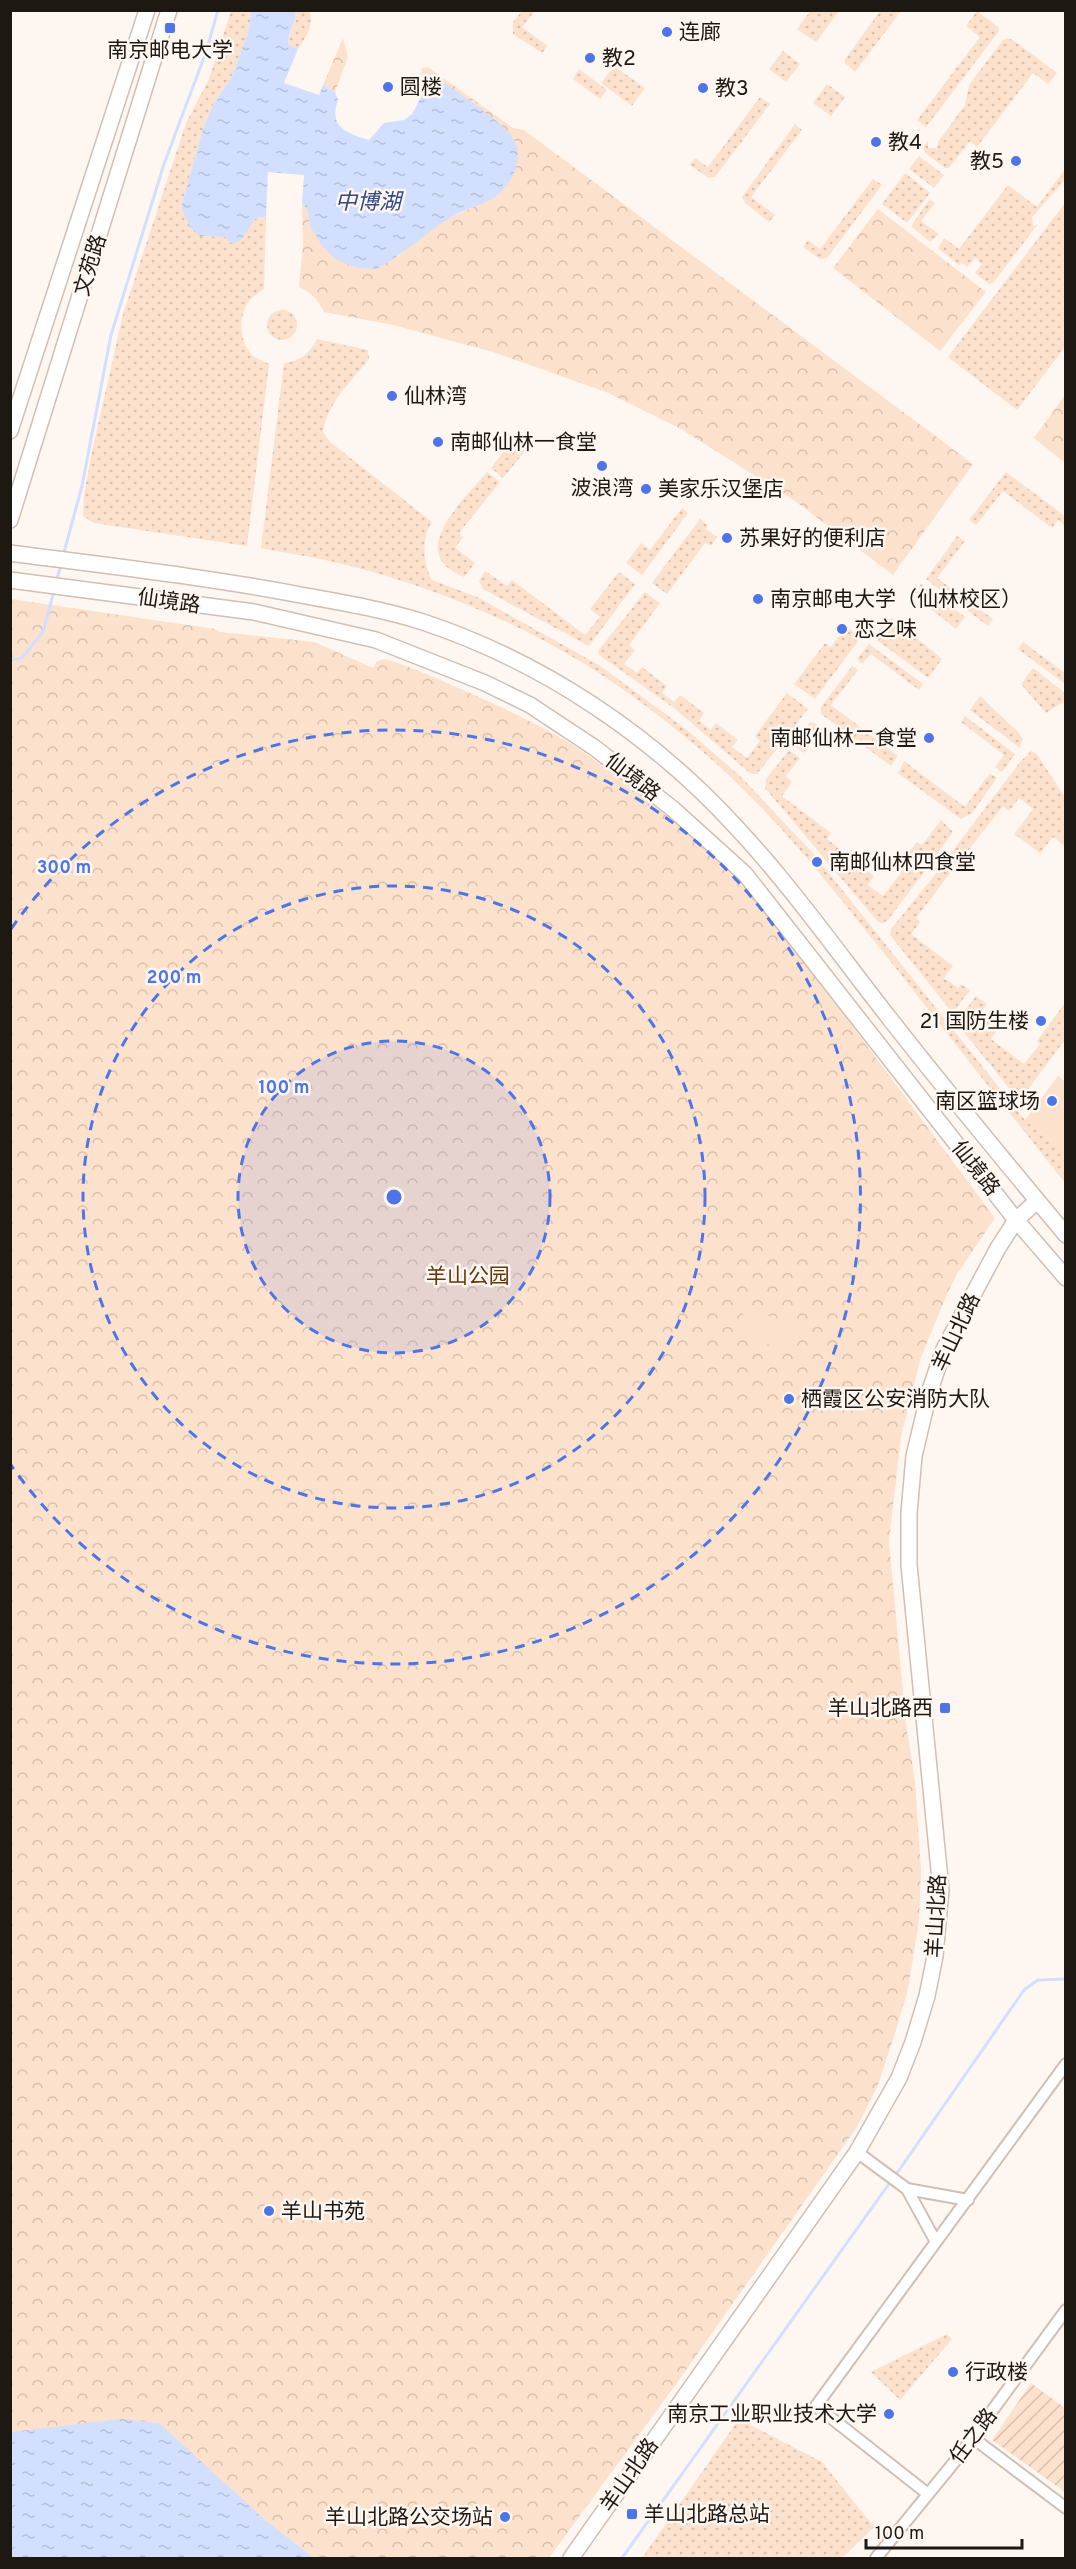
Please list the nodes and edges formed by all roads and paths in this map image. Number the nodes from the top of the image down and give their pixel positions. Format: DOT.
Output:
graph roads {
  1 [pos="147,10"];
  2 [pos="169,10"];
  3 [pos="10,431"];
  4 [pos="10,520"];
  5 [pos="10,553"];
  6 [pos="10,580"];
  7 [pos="1037,1201"];
  8 [pos="1016,1220"];
  9 [pos="1065,1235"];
  10 [pos="1065,1278"];
  11 [pos="1065,2064"];
  12 [pos="857,2152"];
  13 [pos="907,2189"];
  14 [pos="968,2200"];
  15 [pos="936,2242"];
  16 [pos="1065,2310"];
  17 [pos="972,2438"];
  18 [pos="928,2494"];
  19 [pos="1065,2508"];
  20 [pos="571,2559"];
  21 [pos="876,2559"];
  1 -- 3 [label="main road, 文苑路"];
  2 -- 4 [label="main road, 文苑路"];
  5 -- 7 [label="main road, 仙境路"];
  6 -- 8 [label="main road, 仙境路"];
  7 -- 8 [label="main road, 羊山北路"];
  7 -- 9 [label="main road, 仙境路"];
  8 -- 10 [label="main road, 仙境路"];
  8 -- 12 [label="main road, 羊山北路"];
  11 -- 14 [label="street"];
  12 -- 13 [label="street"];
  12 -- 20 [label="main road, 羊山北路"];
  13 -- 14 [label="street"];
  13 -- 15 [label="street"];
  14 -- 15 [label="street"];
  15 -- 18 [label="street"];
  16 -- 17 [label="street, 任之路"];
  17 -- 18 [label="street, 任之路"];
  17 -- 19 [label="street"];
  18 -- 21 [label="street, 任之路"];
}
